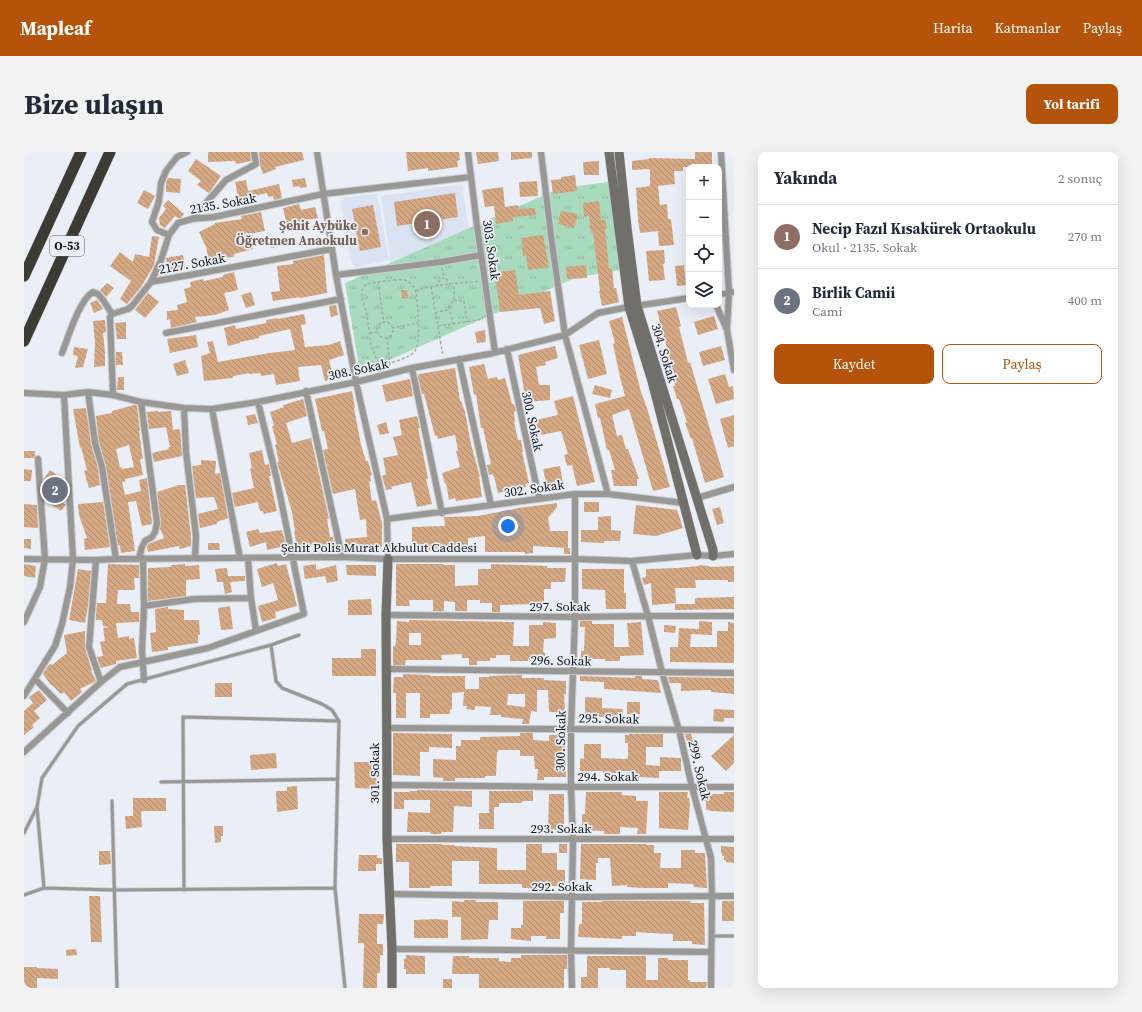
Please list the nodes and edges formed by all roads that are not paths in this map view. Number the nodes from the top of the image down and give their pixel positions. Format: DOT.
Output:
graph roads {
  1 [pos="80,152"];
  2 [pos="110,152"];
  3 [pos="187,152"];
  4 [pos="254,152"];
  5 [pos="317,152"];
  6 [pos="468,152"];
  7 [pos="541,152"];
  8 [pos="609,152"];
  9 [pos="619,152"];
  10 [pos="722,152"];
  11 [pos="471,177"];
  12 [pos="323,194"];
  13 [pos="192,219"];
  14 [pos="169,235"];
  15 [pos="332,249"];
  16 [pos="481,255"];
  17 [pos="336,275"];
  18 [pos="24,276"];
  19 [pos="151,282"];
  20 [pos="732,293"];
  21 [pos="722,294"];
  22 [pos="686,298"];
  23 [pos="341,299"];
  24 [pos="633,306"];
  25 [pos="717,308"];
  26 [pos="112,314"];
  27 [pos="726,330"];
  28 [pos="166,333"];
  29 [pos="565,335"];
  30 [pos="24,341"];
  31 [pos="506,349"];
  32 [pos="495,352"];
  33 [pos="62,353"];
  34 [pos="459,359"];
  35 [pos="412,368"];
  36 [pos="734,370"];
  37 [pos="356,382"];
  38 [pos="306,391"];
  39 [pos="88,392"];
  40 [pos="24,393"];
  41 [pos="64,395"];
  42 [pos="113,395"];
  43 [pos="141,402"];
  44 [pos="258,402"];
  45 [pos="184,408"];
  46 [pos="212,409"];
  47 [pos="38,459"];
  48 [pos="734,487"];
  49 [pos="575,494"];
  50 [pos="608,494"];
  51 [pos="539,498"];
  52 [pos="697,498"];
  53 [pos="684,502"];
  54 [pos="491,506"];
  55 [pos="442,513"];
  56 [pos="387,519"];
  57 [pos="734,554"];
  58 [pos="697,555"];
  59 [pos="713,556"];
  60 [pos="342,557"];
  61 [pos="141,558"];
  62 [pos="195,558"];
  63 [pos="240,558"];
  64 [pos="248,558"];
  65 [pos="292,558"];
  66 [pos="24,559"];
  67 [pos="45,559"];
  68 [pos="73,559"];
  69 [pos="116,559"];
  70 [pos="388,559"];
  71 [pos="575,559"];
  72 [pos="96,560"];
  73 [pos="632,561"];
  74 [pos="251,598"];
  75 [pos="144,606"];
  76 [pos="386,615"];
  77 [pos="648,616"];
  78 [pos="734,616"];
  79 [pos="575,617"];
  80 [pos="24,622"];
  81 [pos="256,630"];
  82 [pos="299,635"];
  83 [pos="271,645"];
  84 [pos="143,662"];
  85 [pos="387,669"];
  86 [pos="574,672"];
  87 [pos="662,672"];
  88 [pos="734,672"];
  89 [pos="35,679"];
  90 [pos="144,680"];
  91 [pos="101,682"];
  92 [pos="24,696"];
  93 [pos="68,713"];
  94 [pos="339,721"];
  95 [pos="387,728"];
  96 [pos="571,728"];
  97 [pos="679,730"];
  98 [pos="734,730"];
  99 [pos="24,752"];
  100 [pos="338,779"];
  101 [pos="162,782"];
  102 [pos="184,783"];
  103 [pos="387,785"];
  104 [pos="692,787"];
  105 [pos="734,787"];
  106 [pos="571,788"];
  107 [pos="112,800"];
  108 [pos="37,807"];
  109 [pos="24,833"];
  110 [pos="387,839"];
  111 [pos="573,839"];
  112 [pos="706,839"];
  113 [pos="734,839"];
  114 [pos="44,888"];
  115 [pos="335,888"];
  116 [pos="114,890"];
  117 [pos="184,890"];
  118 [pos="390,894"];
  119 [pos="24,895"];
  120 [pos="712,896"];
  121 [pos="734,896"];
  122 [pos="573,897"];
  123 [pos="711,936"];
  124 [pos="734,936"];
  125 [pos="392,949"];
  126 [pos="571,951"];
  127 [pos="711,952"];
  128 [pos="117,988"];
  129 [pos="345,988"];
  130 [pos="392,988"];
  131 [pos="572,988"];
  132 [pos="711,988"];
  1 -- 18 [label="highway, O-53"];
  2 -- 30 [label="highway, O-53"];
  3 -- 14 [label="street"];
  4 -- 13 [label="street"];
  5 -- 12 [label="street"];
  6 -- 11 [label="street, 303. Sokak"];
  7 -- 29 [label="street"];
  8 -- 24 [label="street, 304. Sokak"];
  9 -- 24 [label="street, 304. Sokak"];
  10 -- 20 [label="street"];
  11 -- 12 [label="street, 2135. Sokak"];
  11 -- 16 [label="street, 303. Sokak"];
  12 -- 13 [label="street, 2135. Sokak"];
  12 -- 15 [label="street"];
  13 -- 14 [label="street, 2135. Sokak"];
  14 -- 19 [label="street, 2135. Sokak"];
  15 -- 17 [label="street"];
  15 -- 19 [label="street, 2127. Sokak"];
  16 -- 17 [label="street"];
  16 -- 32 [label="street, 303. Sokak"];
  17 -- 23 [label="street"];
  19 -- 26 [label="street, 2135. Sokak"];
  20 -- 21 [label="street"];
  20 -- 27 [label="street"];
  22 -- 24 [label="street, 308. Sokak"];
  23 -- 28 [label="street"];
  23 -- 37 [label="street"];
  24 -- 29 [label="street, 308. Sokak"];
  24 -- 52 [label="street, 304. Sokak"];
  24 -- 53 [label="street, 304. Sokak"];
  25 -- 27 [label="street"];
  26 -- 33 [label="street"];
  26 -- 42 [label="street"];
  27 -- 36 [label="street"];
  29 -- 31 [label="street, 308. Sokak"];
  29 -- 50 [label="street"];
  31 -- 32 [label="street, 308. Sokak"];
  31 -- 51 [label="street, 300. Sokak"];
  32 -- 34 [label="street, 308. Sokak"];
  34 -- 35 [label="street, 308. Sokak"];
  34 -- 54 [label="street"];
  35 -- 37 [label="street, 308. Sokak"];
  35 -- 55 [label="street"];
  37 -- 38 [label="street, 308. Sokak"];
  37 -- 56 [label="street"];
  38 -- 44 [label="street, 308. Sokak"];
  38 -- 60 [label="street"];
  39 -- 41 [label="street, 308. Sokak"];
  39 -- 42 [label="street, 308. Sokak"];
  39 -- 69 [label="street"];
  40 -- 41 [label="street, 308. Sokak"];
  41 -- 68 [label="street"];
  42 -- 43 [label="street, 308. Sokak"];
  43 -- 45 [label="street, 308. Sokak"];
  43 -- 61 [label="street"];
  44 -- 46 [label="street, 308. Sokak"];
  44 -- 65 [label="street"];
  45 -- 46 [label="street, 308. Sokak"];
  45 -- 62 [label="street"];
  46 -- 63 [label="street"];
  47 -- 67 [label="street"];
  48 -- 52 [label="street"];
  49 -- 50 [label="street, 302. Sokak"];
  49 -- 51 [label="street, 302. Sokak"];
  49 -- 71 [label="street, 300. Sokak"];
  50 -- 53 [label="street, 302. Sokak"];
  51 -- 54 [label="street, 302. Sokak"];
  52 -- 53 [label="street"];
  52 -- 59 [label="street, 304. Sokak"];
  53 -- 58 [label="street, 304. Sokak"];
  54 -- 55 [label="street, 302. Sokak"];
  55 -- 56 [label="street, 302. Sokak"];
  56 -- 70 [label="street"];
  57 -- 59 [label="street, Şehit Polis Murat Akbulut Caddesi"];
  58 -- 59 [label="street, Şehit Polis Murat Akbulut Caddesi"];
  58 -- 73 [label="street, Şehit Polis Murat Akbulut Caddesi"];
  60 -- 65 [label="street, Şehit Polis Murat Akbulut Caddesi"];
  60 -- 70 [label="street, Şehit Polis Murat Akbulut Caddesi"];
  61 -- 62 [label="street, Şehit Polis Murat Akbulut Caddesi"];
  61 -- 69 [label="street, Şehit Polis Murat Akbulut Caddesi"];
  61 -- 75 [label="street"];
  62 -- 63 [label="street, Şehit Polis Murat Akbulut Caddesi"];
  63 -- 64 [label="street, Şehit Polis Murat Akbulut Caddesi"];
  64 -- 65 [label="street, Şehit Polis Murat Akbulut Caddesi"];
  64 -- 74 [label="street"];
  65 -- 81 [label="street"];
  66 -- 67 [label="street, Şehit Polis Murat Akbulut Caddesi"];
  67 -- 68 [label="street, Şehit Polis Murat Akbulut Caddesi"];
  67 -- 80 [label="street"];
  68 -- 72 [label="street, Şehit Polis Murat Akbulut Caddesi"];
  68 -- 89 [label="street"];
  69 -- 72 [label="street, Şehit Polis Murat Akbulut Caddesi"];
  70 -- 71 [label="street, Şehit Polis Murat Akbulut Caddesi"];
  70 -- 76 [label="street, 301. Sokak"];
  71 -- 73 [label="street, Şehit Polis Murat Akbulut Caddesi"];
  71 -- 79 [label="street, 300. Sokak"];
  72 -- 91 [label="street"];
  73 -- 77 [label="street, 299. Sokak"];
  74 -- 75 [label="street"];
  74 -- 81 [label="street"];
  75 -- 84 [label="street"];
  76 -- 79 [label="street, 297. Sokak"];
  76 -- 85 [label="street, 301. Sokak"];
  77 -- 78 [label="street, 297. Sokak"];
  77 -- 79 [label="street, 297. Sokak"];
  77 -- 87 [label="street, 299. Sokak"];
  79 -- 86 [label="street, 300. Sokak"];
  81 -- 84 [label="street"];
  82 -- 83 [label="lane"];
  83 -- 90 [label="lane"];
  83 -- 94 [label="lane"];
  84 -- 90 [label="street"];
  84 -- 91 [label="street"];
  85 -- 86 [label="street, 296. Sokak"];
  85 -- 95 [label="street, 301. Sokak"];
  86 -- 87 [label="street, 296. Sokak"];
  86 -- 96 [label="street, 300. Sokak"];
  87 -- 88 [label="street, 296. Sokak"];
  87 -- 97 [label="street, 299. Sokak"];
  89 -- 92 [label="street"];
  89 -- 93 [label="street"];
  90 -- 108 [label="lane"];
  91 -- 93 [label="street"];
  93 -- 99 [label="street"];
  94 -- 100 [label="lane"];
  94 -- 102 [label="lane"];
  95 -- 96 [label="street, 295. Sokak"];
  95 -- 103 [label="street, 301. Sokak"];
  96 -- 97 [label="street, 295. Sokak"];
  96 -- 106 [label="street, 300. Sokak"];
  97 -- 98 [label="street, 295. Sokak"];
  97 -- 104 [label="street, 299. Sokak"];
  100 -- 102 [label="lane"];
  100 -- 115 [label="lane"];
  101 -- 102 [label="lane"];
  102 -- 117 [label="lane"];
  103 -- 106 [label="street, 294. Sokak"];
  103 -- 110 [label="street, 301. Sokak"];
  104 -- 105 [label="street, 294. Sokak"];
  104 -- 106 [label="street, 294. Sokak"];
  104 -- 112 [label="street, 299. Sokak"];
  106 -- 111 [label="street, 300. Sokak"];
  107 -- 116 [label="lane"];
  108 -- 109 [label="lane"];
  108 -- 114 [label="lane"];
  110 -- 111 [label="street, 293. Sokak"];
  110 -- 118 [label="street, 301. Sokak"];
  111 -- 112 [label="street, 293. Sokak"];
  111 -- 122 [label="street, 300. Sokak"];
  112 -- 113 [label="street, 293. Sokak"];
  112 -- 120 [label="street, 299. Sokak"];
  114 -- 116 [label="lane"];
  114 -- 119 [label="lane"];
  115 -- 117 [label="lane"];
  115 -- 129 [label="lane"];
  116 -- 117 [label="lane"];
  116 -- 128 [label="lane"];
  118 -- 122 [label="street, 292. Sokak"];
  118 -- 125 [label="street, 301. Sokak"];
  120 -- 121 [label="street, 292. Sokak"];
  120 -- 122 [label="street, 292. Sokak"];
  120 -- 123 [label="street, 299. Sokak"];
  122 -- 126 [label="street, 300. Sokak"];
  123 -- 124 [label="lane"];
  123 -- 127 [label="street, 299. Sokak"];
  125 -- 126 [label="street"];
  125 -- 130 [label="street, 301. Sokak"];
  126 -- 127 [label="street"];
  126 -- 131 [label="street, 300. Sokak"];
  127 -- 132 [label="street, 299. Sokak"];
}
